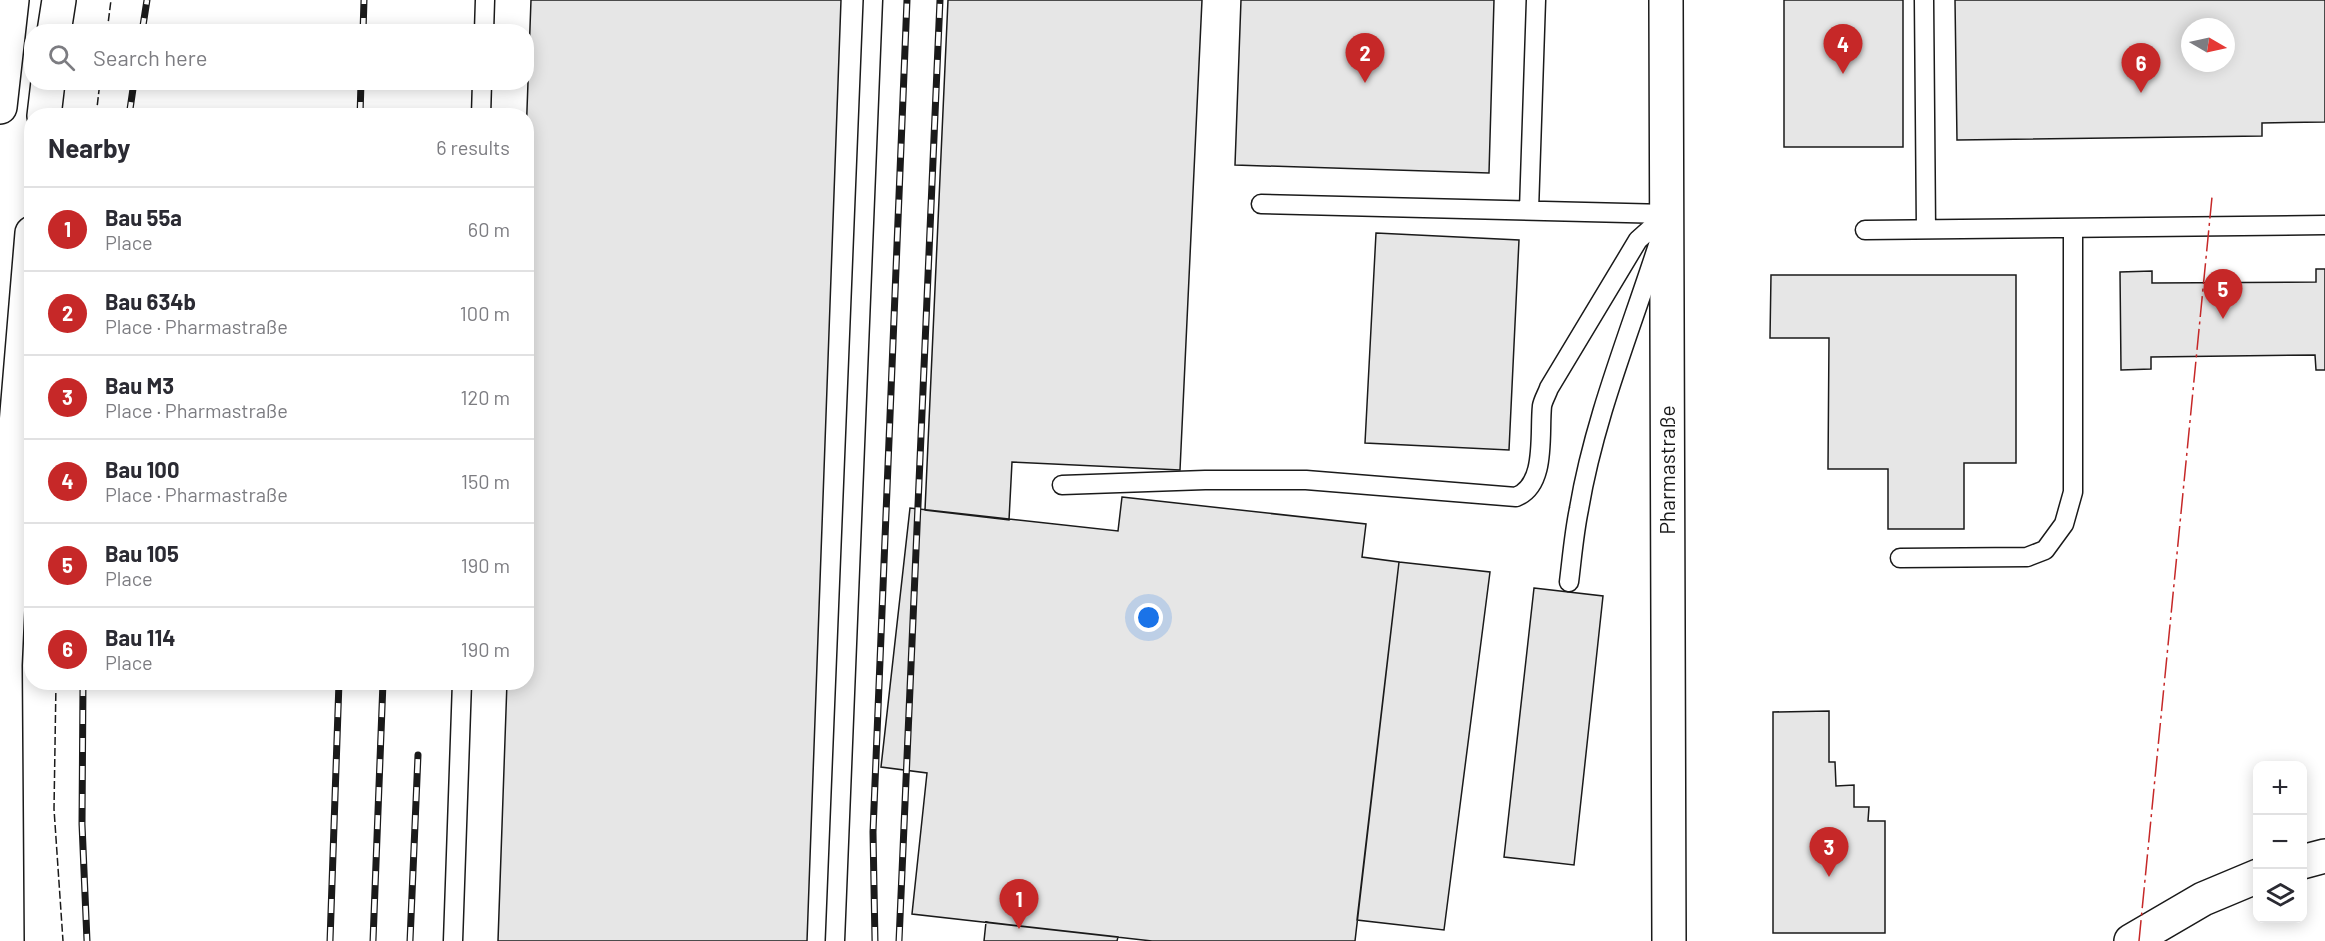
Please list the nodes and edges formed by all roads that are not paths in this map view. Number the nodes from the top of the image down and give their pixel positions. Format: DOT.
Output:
graph roads {
  1 [pos="12,0"];
  2 [pos="59,0"];
  3 [pos="485,0"];
  4 [pos="873,0"];
  5 [pos="1536,0"];
  6 [pos="1666,0"];
  7 [pos="1924,0"];
  8 [pos="55,24"];
  9 [pos="484,24"];
  10 [pos="47,90"];
  11 [pos="482,90"];
  12 [pos="0,107"];
  13 [pos="45,108"];
  14 [pos="481,108"];
  15 [pos="1261,204"];
  16 [pos="1529,210"];
  17 [pos="1667,214"];
  18 [pos="2325,225"];
  19 [pos="2073,228"];
  20 [pos="1926,229"];
  21 [pos="1866,230"];
  22 [pos="24,329"];
  23 [pos="1062,485"];
  24 [pos="1900,558"];
  25 [pos="1569,582"];
  26 [pos="462,690"];
  27 [pos="2325,856"];
  28 [pos="2307,861"];
  29 [pos="2253,878"];
  30 [pos="7,941"];
  31 [pos="453,941"];
  32 [pos="835,941"];
  33 [pos="1669,941"];
  34 [pos="2131,941"];
  1 -- 12 [label="street"];
  2 -- 8 [label="street"];
  3 -- 9 [label="lane"];
  4 -- 32 [label="lane"];
  5 -- 16 [label="lane"];
  6 -- 17 [label="street, Pharmastraße"];
  7 -- 20 [label="lane"];
  10 -- 13 [label="street"];
  11 -- 14 [label="lane"];
  15 -- 16 [label="lane"];
  16 -- 17 [label="lane"];
  17 -- 23 [label="lane"];
  17 -- 25 [label="lane"];
  17 -- 33 [label="street, Pharmastraße"];
  18 -- 19 [label="lane"];
  19 -- 20 [label="lane"];
  19 -- 24 [label="lane"];
  20 -- 21 [label="lane"];
  22 -- 30 [label="street"];
  26 -- 31 [label="lane"];
  27 -- 28 [label="street"];
  29 -- 34 [label="street"];
}
